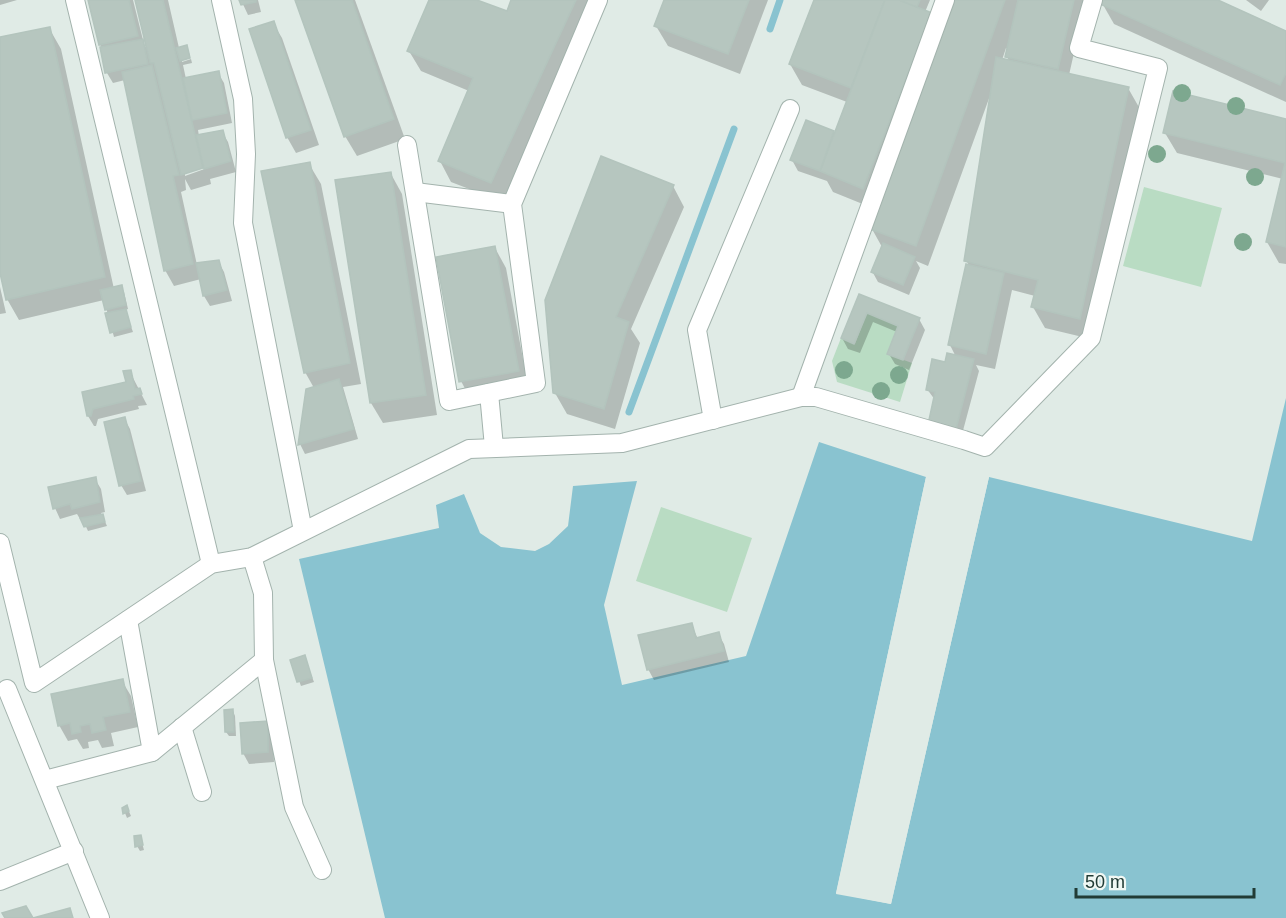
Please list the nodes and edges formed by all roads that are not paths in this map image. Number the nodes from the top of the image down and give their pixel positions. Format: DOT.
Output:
graph roads {
  1 [pos="75,0"];
  2 [pos="221,0"];
  3 [pos="598,0"];
  4 [pos="945,0"];
  5 [pos="1093,0"];
  6 [pos="790,109"];
  7 [pos="407,145"];
  8 [pos="415,192"];
  9 [pos="512,204"];
  10 [pos="489,393"];
  11 [pos="801,397"];
  12 [pos="713,420"];
  13 [pos="494,447"];
  14 [pos="303,531"];
  15 [pos="0,543"];
  16 [pos="252,557"];
  17 [pos="211,564"];
  18 [pos="128,620"];
  19 [pos="264,660"];
  20 [pos="34,683"];
  21 [pos="4,690"];
  22 [pos="182,727"];
  23 [pos="152,753"];
  24 [pos="45,780"];
  25 [pos="202,792"];
  26 [pos="74,851"];
  27 [pos="322,870"];
  28 [pos="0,881"];
  29 [pos="100,918"];
  1 -- 17 [label="street"];
  2 -- 14 [label="street"];
  3 -- 9 [label="street"];
  4 -- 11 [label="street"];
  5 -- 11 [label="street"];
  6 -- 12 [label="street"];
  7 -- 8 [label="street"];
  8 -- 9 [label="street"];
  8 -- 10 [label="street"];
  9 -- 10 [label="street"];
  10 -- 13 [label="street"];
  11 -- 12 [label="street"];
  12 -- 13 [label="street"];
  13 -- 14 [label="street"];
  14 -- 16 [label="street"];
  15 -- 20 [label="street"];
  16 -- 17 [label="street"];
  16 -- 19 [label="street"];
  17 -- 18 [label="street"];
  18 -- 20 [label="street"];
  18 -- 23 [label="street"];
  19 -- 22 [label="street"];
  19 -- 27 [label="street"];
  20 -- 21 [label="street"];
  21 -- 24 [label="street"];
  22 -- 23 [label="street"];
  22 -- 25 [label="street"];
  23 -- 24 [label="street"];
  24 -- 26 [label="street"];
  26 -- 28 [label="street"];
  26 -- 29 [label="street"];
}
